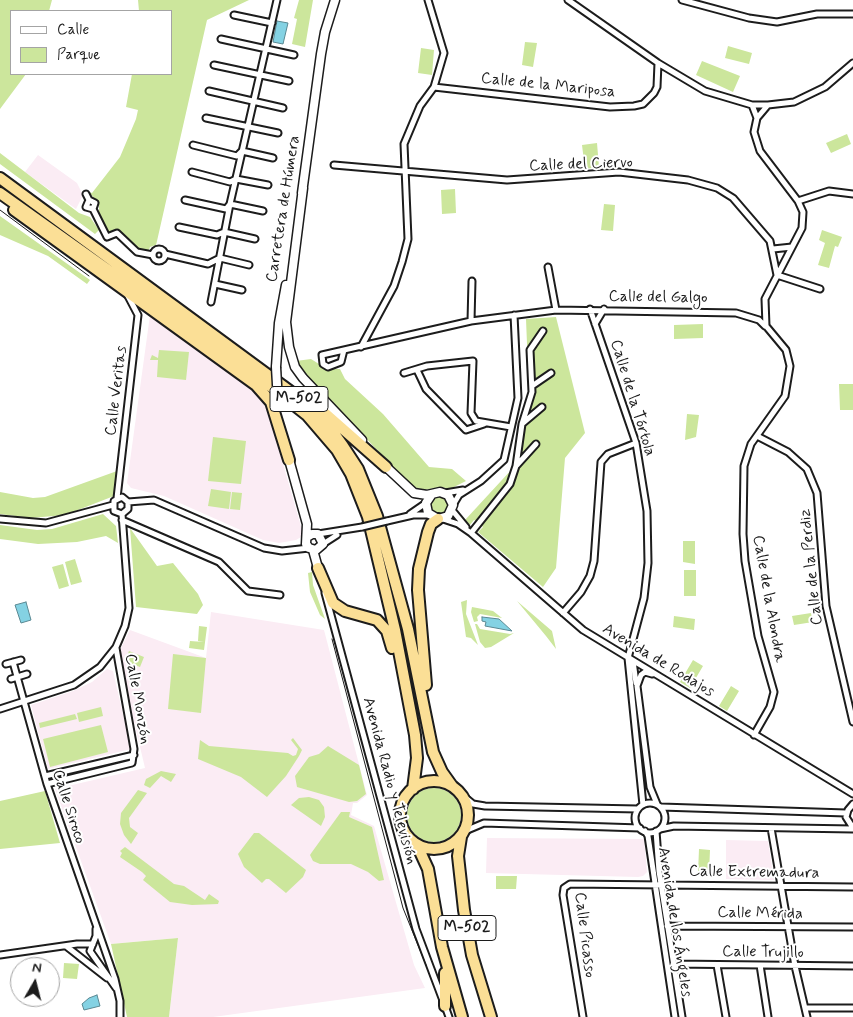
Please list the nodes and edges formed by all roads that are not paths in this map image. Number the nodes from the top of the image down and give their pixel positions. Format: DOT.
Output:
graph roads {
  1 [pos="277,0"];
  2 [pos="336,0"];
  3 [pos="428,0"];
  4 [pos="568,0"];
  5 [pos="682,0"];
  6 [pos="853,14"];
  7 [pos="234,15"];
  8 [pos="272,23"];
  9 [pos="221,39"];
  10 [pos="267,49"];
  11 [pos="294,55"];
  12 [pos="658,63"];
  13 [pos="853,63"];
  14 [pos="214,65"];
  15 [pos="261,75"];
  16 [pos="289,81"];
  17 [pos="434,86"];
  18 [pos="209,90"];
  19 [pos="253,102"];
  20 [pos="752,105"];
  21 [pos="768,105"];
  22 [pos="283,108"];
  23 [pos="206,118"];
  24 [pos="757,118"];
  25 [pos="248,126"];
  26 [pos="278,133"];
  27 [pos="193,145"];
  28 [pos="242,151"];
  29 [pos="273,158"];
  30 [pos="334,165"];
  31 [pos="192,172"];
  32 [pos="406,172"];
  33 [pos="0,178"];
  34 [pos="236,180"];
  35 [pos="268,185"];
  36 [pos="302,188"];
  37 [pos="0,193"];
  38 [pos="86,194"];
  39 [pos="853,194"];
  40 [pos="0,198"];
  41 [pos="185,200"];
  42 [pos="798,201"];
  43 [pos="230,204"];
  44 [pos="263,211"];
  45 [pos="179,227"];
  46 [pos="224,232"];
  47 [pos="256,239"];
  48 [pos="793,247"];
  49 [pos="774,249"];
  50 [pos="220,258"];
  51 [pos="249,264"];
  52 [pos="548,267"];
  53 [pos="777,275"];
  54 [pos="472,281"];
  55 [pos="215,284"];
  56 [pos="820,289"];
  57 [pos="242,290"];
  58 [pos="125,291"];
  59 [pos="211,302"];
  60 [pos="590,309"];
  61 [pos="604,309"];
  62 [pos="556,310"];
  63 [pos="764,313"];
  64 [pos="514,315"];
  65 [pos="758,320"];
  66 [pos="470,322"];
  67 [pos="595,324"];
  68 [pos="766,326"];
  69 [pos="543,331"];
  70 [pos="216,337"];
  71 [pos="360,347"];
  72 [pos="344,350"];
  73 [pos="416,370"];
  74 [pos="404,373"];
  75 [pos="551,373"];
  76 [pos="532,386"];
  77 [pos="542,408"];
  78 [pos="484,424"];
  79 [pos="522,424"];
  80 [pos="511,427"];
  81 [pos="757,436"];
  82 [pos="636,443"];
  83 [pos="536,444"];
  84 [pos="288,460"];
  85 [pos="516,466"];
  86 [pos="386,467"];
  87 [pos="481,481"];
  88 [pos="445,493"];
  89 [pos="432,494"];
  90 [pos="117,498"];
  91 [pos="128,502"];
  92 [pos="426,503"];
  93 [pos="113,505"];
  94 [pos="453,508"];
  95 [pos="122,514"];
  96 [pos="408,515"];
  97 [pos="437,518"];
  98 [pos="0,519"];
  99 [pos="122,520"];
  100 [pos="362,527"];
  101 [pos="318,534"];
  102 [pos="471,534"];
  103 [pos="306,538"];
  104 [pos="323,544"];
  105 [pos="311,549"];
  106 [pos="292,550"];
  107 [pos="318,568"];
  108 [pos="280,595"];
  109 [pos="563,614"];
  110 [pos="116,647"];
  111 [pos="630,659"];
  112 [pos="21,660"];
  113 [pos="13,662"];
  114 [pos="6,664"];
  115 [pos="26,674"];
  116 [pos="655,674"];
  117 [pos="14,678"];
  118 [pos="637,686"];
  119 [pos="24,702"];
  120 [pos="0,708"];
  121 [pos="853,722"];
  122 [pos="754,734"];
  123 [pos="414,735"];
  124 [pos="431,739"];
  125 [pos="134,755"];
  126 [pos="45,776"];
  127 [pos="47,784"];
  128 [pos="452,786"];
  129 [pos="413,788"];
  130 [pos="847,790"];
  131 [pos="853,794"];
  132 [pos="462,795"];
  133 [pos="659,806"];
  134 [pos="641,807"];
  135 [pos="850,808"];
  136 [pos="640,828"];
  137 [pos="771,828"];
  138 [pos="853,829"];
  139 [pos="658,830"];
  140 [pos="645,831"];
  141 [pos="463,834"];
  142 [pos="417,845"];
  143 [pos="655,884"];
  144 [pos="661,885"];
  145 [pos="781,886"];
  146 [pos="853,887"];
  147 [pos="96,925"];
  148 [pos="667,926"];
  149 [pos="788,926"];
  150 [pos="853,927"];
  151 [pos="93,944"];
  152 [pos="66,946"];
  153 [pos="103,946"];
  154 [pos="0,955"];
  155 [pos="94,955"];
  156 [pos="446,964"];
  157 [pos="673,964"];
  158 [pos="717,965"];
  159 [pos="760,965"];
  160 [pos="795,966"];
  161 [pos="853,966"];
  162 [pos="112,982"];
  163 [pos="119,993"];
  164 [pos="445,1006"];
  165 [pos="805,1008"];
  166 [pos="853,1008"];
  167 [pos="120,1017"];
  168 [pos="449,1017"];
  169 [pos="462,1017"];
  170 [pos="491,1017"];
  171 [pos="583,1017"];
  172 [pos="675,1017"];
  173 [pos="682,1017"];
  174 [pos="726,1017"];
  175 [pos="768,1017"];
  176 [pos="807,1017"];
  1 -- 8 [label="street"];
  2 -- 36 [label="main road, Carretera de Húmera"];
  3 -- 17 [label="street"];
  4 -- 12 [label="street"];
  5 -- 6 [label="street"];
  7 -- 8 [label="street"];
  8 -- 10 [label="street"];
  9 -- 10 [label="street"];
  10 -- 11 [label="street"];
  10 -- 15 [label="street"];
  12 -- 17 [label="street, Calle de la Mariposa"];
  12 -- 20 [label="street"];
  13 -- 21 [label="street"];
  14 -- 15 [label="street"];
  15 -- 16 [label="street"];
  15 -- 19 [label="street"];
  17 -- 32 [label="street"];
  18 -- 19 [label="street"];
  19 -- 22 [label="street"];
  19 -- 25 [label="street"];
  20 -- 21 [label="street"];
  20 -- 24 [label="street"];
  21 -- 24 [label="street"];
  23 -- 25 [label="street"];
  24 -- 42 [label="street"];
  25 -- 26 [label="street"];
  25 -- 28 [label="street"];
  27 -- 28 [label="street"];
  28 -- 29 [label="street"];
  28 -- 34 [label="street"];
  30 -- 32 [label="street, Calle del Ciervo"];
  31 -- 34 [label="street"];
  32 -- 49 [label="street, Calle del Ciervo"];
  32 -- 71 [label="street"];
  33 -- 70 [label="highway, M-502"];
  34 -- 35 [label="street"];
  34 -- 43 [label="street"];
  36 -- 84 [label="main road, Carretera de Húmera, bridge"];
  36 -- 86 [label="main road"];
  37 -- 123 [label="highway, M-502"];
  38 -- 50 [label="street"];
  39 -- 42 [label="street"];
  40 -- 58 [label="highway, M-502"];
  41 -- 43 [label="street"];
  42 -- 48 [label="street"];
  43 -- 44 [label="street"];
  43 -- 46 [label="street"];
  45 -- 46 [label="street"];
  46 -- 47 [label="street"];
  46 -- 50 [label="street"];
  48 -- 49 [label="street"];
  48 -- 53 [label="street"];
  49 -- 53 [label="street, Calle del Ciervo"];
  50 -- 51 [label="street"];
  50 -- 55 [label="street"];
  52 -- 62 [label="street"];
  53 -- 56 [label="street"];
  53 -- 63 [label="street"];
  54 -- 66 [label="street"];
  55 -- 57 [label="street"];
  55 -- 59 [label="street"];
  58 -- 84 [label="highway, M-502"];
  58 -- 90 [label="street, Calle Veritas"];
  60 -- 61 [label="street, Calle del Galgo"];
  60 -- 62 [label="street, Calle del Galgo"];
  60 -- 67 [label="street, Calle de la Tórtola"];
  61 -- 65 [label="street, Calle del Galgo"];
  61 -- 67 [label="street, Calle de la Tórtola"];
  62 -- 64 [label="street, Calle del Galgo"];
  63 -- 65 [label="street"];
  63 -- 68 [label="street"];
  64 -- 66 [label="street, Calle del Galgo"];
  64 -- 80 [label="street"];
  65 -- 68 [label="street, Calle del Galgo"];
  66 -- 71 [label="street, Calle del Galgo"];
  67 -- 82 [label="street, Calle de la Tórtola"];
  68 -- 81 [label="street, Calle de la Alondra"];
  69 -- 76 [label="street"];
  70 -- 86 [label="highway, M-502"];
  70 -- 124 [label="highway, M-502"];
  71 -- 72 [label="street, Calle del Galgo"];
  72 -- 72 [label="street, Calle del Galgo"];
  73 -- 74 [label="street"];
  73 -- 78 [label="street"];
  73 -- 78 [label="street"];
  75 -- 76 [label="street"];
  76 -- 79 [label="street"];
  77 -- 79 [label="street"];
  78 -- 80 [label="street"];
  79 -- 85 [label="street"];
  80 -- 87 [label="street"];
  81 -- 121 [label="street, Calle de la Perdiz"];
  81 -- 122 [label="street, Calle de la Alondra"];
  82 -- 109 [label="street"];
  82 -- 111 [label="street, Calle de la Tórtola"];
  83 -- 85 [label="street"];
  84 -- 103 [label="main road"];
  85 -- 102 [label="street"];
  86 -- 89 [label="main road"];
  87 -- 88 [label="street"];
  87 -- 94 [label="street"];
  88 -- 89 [label="main road"];
  88 -- 94 [label="main road"];
  89 -- 92 [label="main road"];
  90 -- 91 [label="street"];
  90 -- 93 [label="street"];
  91 -- 95 [label="street"];
  91 -- 106 [label="street"];
  92 -- 96 [label="street, Avenida de Rodajos"];
  92 -- 97 [label="main road"];
  93 -- 95 [label="street"];
  93 -- 98 [label="street"];
  94 -- 97 [label="main road"];
  94 -- 102 [label="street, Avenida de Rodajos"];
  95 -- 99 [label="street"];
  96 -- 97 [label="street, Avenida de Rodajos"];
  96 -- 100 [label="street, Avenida de Rodajos, bridge"];
  97 -- 102 [label="street, Avenida de Rodajos"];
  97 -- 124 [label="highway, M-502"];
  99 -- 108 [label="street"];
  99 -- 110 [label="street"];
  100 -- 101 [label="street, Avenida de Rodajos"];
  100 -- 104 [label="street, Avenida de Rodajos"];
  101 -- 103 [label="main road"];
  101 -- 104 [label="main road"];
  102 -- 109 [label="street, Avenida de Rodajos"];
  103 -- 105 [label="main road"];
  103 -- 106 [label="street"];
  104 -- 105 [label="main road"];
  105 -- 106 [label="street"];
  105 -- 107 [label="main road, Avenida Radio y Televisión"];
  107 -- 123 [label="highway, M-502"];
  107 -- 164 [label="street, Avenida Radio y Televisión"];
  109 -- 111 [label="street, Avenida de Rodajos"];
  110 -- 119 [label="street"];
  110 -- 125 [label="street, Calle Monzón"];
  111 -- 116 [label="street, Avenida de Rodajos"];
  111 -- 118 [label="street"];
  111 -- 134 [label="street"];
  112 -- 113 [label="street"];
  113 -- 114 [label="street"];
  113 -- 117 [label="street, Calle Siroco"];
  115 -- 117 [label="street"];
  116 -- 118 [label="street"];
  116 -- 122 [label="street, Avenida de Rodajos"];
  117 -- 119 [label="street, Calle Siroco"];
  118 -- 133 [label="street"];
  119 -- 120 [label="street"];
  119 -- 126 [label="street, Calle Siroco"];
  122 -- 130 [label="street, Avenida de Rodajos"];
  123 -- 129 [label="highway, M-502"];
  124 -- 128 [label="highway, M-502"];
  125 -- 126 [label="street, Calle Monzón"];
  125 -- 127 [label="street, Calle Monzón"];
  126 -- 127 [label="street, Calle Siroco"];
  127 -- 147 [label="street, Calle Siroco"];
  128 -- 129 [label="highway"];
  128 -- 132 [label="highway, M-502"];
  129 -- 142 [label="highway, M-502"];
  130 -- 131 [label="street, Avenida de Rodajos"];
  130 -- 135 [label="street"];
  132 -- 134 [label="street"];
  132 -- 141 [label="highway, M-502"];
  133 -- 134 [label="street"];
  133 -- 135 [label="street"];
  133 -- 139 [label="street"];
  134 -- 136 [label="street"];
  135 -- 138 [label="street"];
  136 -- 140 [label="street"];
  136 -- 141 [label="street"];
  137 -- 138 [label="street"];
  137 -- 139 [label="street"];
  137 -- 145 [label="street"];
  139 -- 140 [label="street"];
  139 -- 144 [label="street, Avenida de los Ángeles"];
  140 -- 143 [label="street, Avenida de los Ángeles"];
  141 -- 142 [label="highway"];
  141 -- 170 [label="highway, M-502"];
  142 -- 156 [label="highway, M-502"];
  143 -- 144 [label="street, Calle Extremadura"];
  143 -- 171 [label="street, Calle Picasso"];
  143 -- 172 [label="street, Avenida de los Ángeles"];
  144 -- 145 [label="street, Calle Extremadura"];
  144 -- 148 [label="street, Avenida de los Ángeles"];
  145 -- 146 [label="street, Calle Extremadura"];
  145 -- 149 [label="street"];
  147 -- 151 [label="street, Calle Siroco"];
  147 -- 153 [label="street, Calle Siroco"];
  148 -- 149 [label="street, Calle Mérida"];
  148 -- 157 [label="street, Avenida de los Ángeles"];
  149 -- 150 [label="street, Calle Mérida"];
  149 -- 160 [label="street"];
  151 -- 152 [label="street"];
  151 -- 153 [label="street"];
  151 -- 155 [label="street, Calle Siroco"];
  152 -- 154 [label="street"];
  152 -- 162 [label="street"];
  153 -- 155 [label="street"];
  153 -- 163 [label="street, Calle Siroco"];
  155 -- 162 [label="street"];
  156 -- 164 [label="highway, M-502"];
  156 -- 169 [label="highway, M-502"];
  157 -- 158 [label="street, Calle Trujillo"];
  157 -- 173 [label="street, Avenida de los Ángeles"];
  158 -- 159 [label="street, Calle Trujillo"];
  158 -- 174 [label="street"];
  159 -- 160 [label="street, Calle Trujillo"];
  159 -- 175 [label="street"];
  160 -- 161 [label="street, Calle Trujillo"];
  160 -- 165 [label="street"];
  162 -- 163 [label="street"];
  163 -- 167 [label="street, Calle Siroco"];
  164 -- 168 [label="street, Avenida Radio y Televisión"];
  165 -- 166 [label="street"];
  165 -- 176 [label="street"];
}
